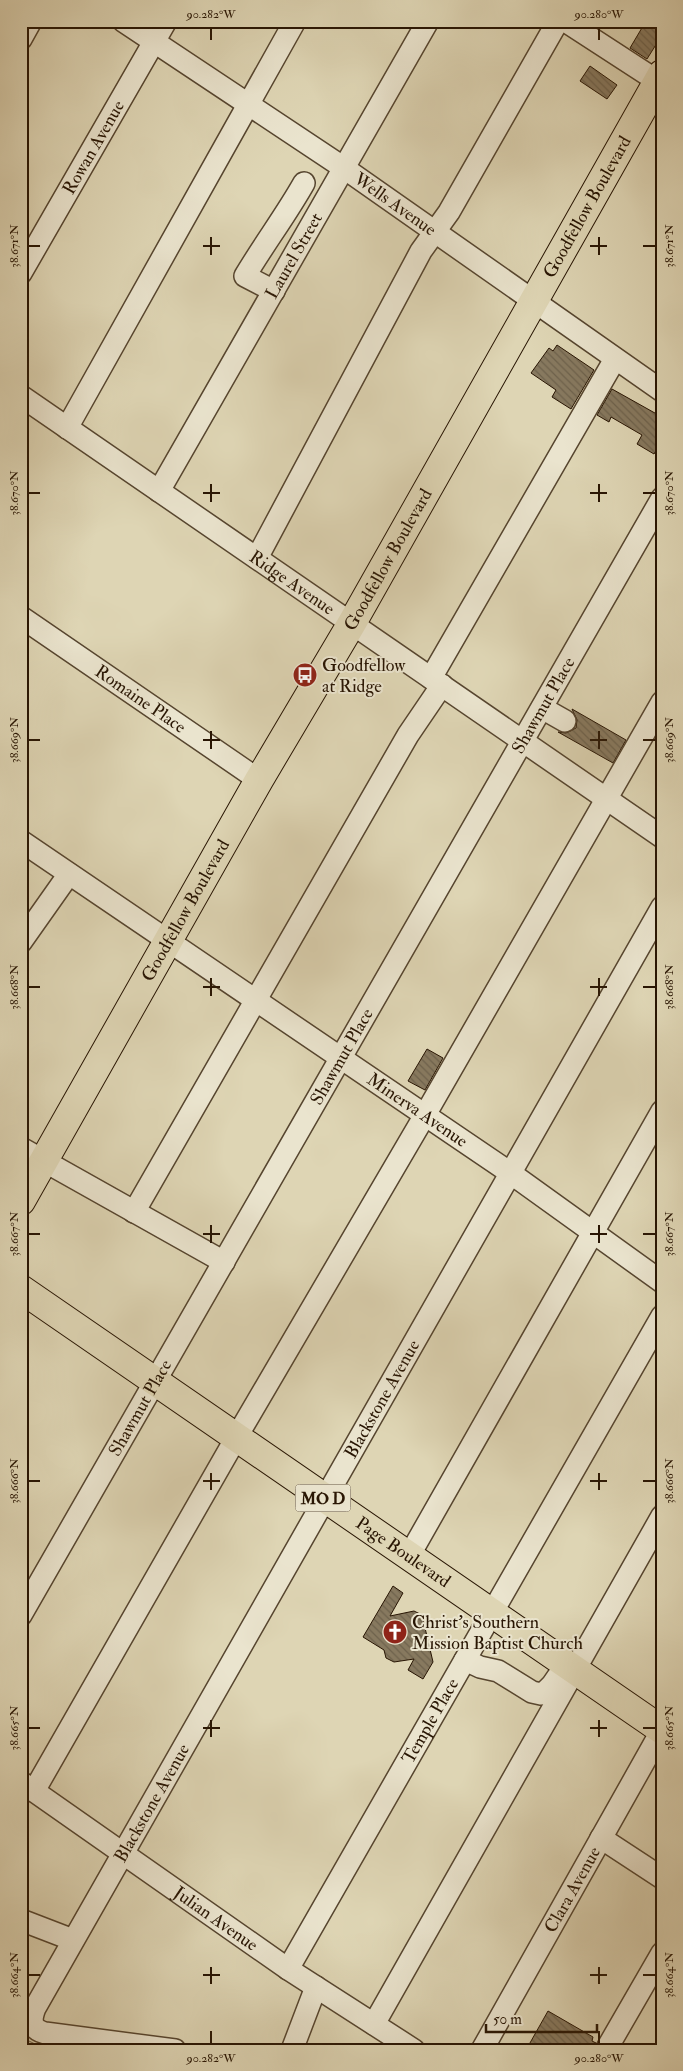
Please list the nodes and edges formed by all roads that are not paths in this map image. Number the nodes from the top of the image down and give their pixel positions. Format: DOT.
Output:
graph roads {
  1 [pos="31,21"];
  2 [pos="123,21"];
  3 [pos="166,21"];
  4 [pos="295,21"];
  5 [pos="428,21"];
  6 [pos="558,21"];
  7 [pos="565,21"];
  8 [pos="21,39"];
  9 [pos="154,42"];
  10 [pos="660,79"];
  11 [pos="247,104"];
  12 [pos="344,168"];
  13 [pos="304,183"];
  14 [pos="435,232"];
  15 [pos="21,273"];
  16 [pos="274,291"];
  17 [pos="533,302"];
  18 [pos="615,359"];
  19 [pos="662,391"];
  20 [pos="21,396"];
  21 [pos="68,428"];
  22 [pos="159,491"];
  23 [pos="662,498"];
  24 [pos="257,558"];
  25 [pos="21,617"];
  26 [pos="352,623"];
  27 [pos="437,682"];
  28 [pos="662,702"];
  29 [pos="542,708"];
  30 [pos="565,721"];
  31 [pos="523,741"];
  32 [pos="259,780"];
  33 [pos="607,799"];
  34 [pos="662,837"];
  35 [pos="21,841"];
  36 [pos="69,874"];
  37 [pos="662,906"];
  38 [pos="21,942"];
  39 [pos="168,942"];
  40 [pos="257,1001"];
  41 [pos="342,1058"];
  42 [pos="662,1111"];
  43 [pos="425,1115"];
  44 [pos="21,1148"];
  45 [pos="45,1161"];
  46 [pos="509,1172"];
  47 [pos="21,1201"];
  48 [pos="134,1212"];
  49 [pos="593,1232"];
  50 [pos="224,1262"];
  51 [pos="662,1282"];
  52 [pos="21,1289"];
  53 [pos="662,1316"];
  54 [pos="155,1382"];
  55 [pos="236,1438"];
  56 [pos="324,1498"];
  57 [pos="662,1516"];
  58 [pos="409,1556"];
  59 [pos="492,1613"];
  60 [pos="21,1615"];
  61 [pos="465,1660"];
  62 [pos="570,1667"];
  63 [pos="662,1730"];
  64 [pos="28,1787"];
  65 [pos="601,1838"];
  66 [pos="123,1854"];
  67 [pos="662,1878"];
  68 [pos="21,1920"];
  69 [pos="73,1940"];
  70 [pos="662,1953"];
  71 [pos="288,1969"];
  72 [pos="316,1987"];
  73 [pos="374,2024"];
  74 [pos="175,2050"];
  75 [pos="292,2050"];
  76 [pos="414,2050"];
  77 [pos="482,2050"];
  78 [pos="606,2050"];
  1 -- 8 [label="street"];
  2 -- 9 [label="street, Wells Avenue"];
  3 -- 9 [label="street, Rowan Avenue"];
  4 -- 11 [label="street"];
  5 -- 12 [label="street, Laurel Street"];
  6 -- 14 [label="street"];
  7 -- 10 [label="street"];
  9 -- 11 [label="street, Wells Avenue"];
  9 -- 15 [label="street, Rowan Avenue"];
  10 -- 17 [label="main road, Goodfellow Boulevard"];
  11 -- 12 [label="street, Wells Avenue"];
  11 -- 21 [label="street"];
  12 -- 14 [label="street, Wells Avenue"];
  12 -- 16 [label="street, Laurel Street"];
  13 -- 16 [label="street"];
  14 -- 17 [label="street, Wells Avenue"];
  14 -- 24 [label="street"];
  16 -- 22 [label="street, Laurel Street"];
  17 -- 18 [label="street, Wells Avenue"];
  17 -- 26 [label="main road, Goodfellow Boulevard"];
  18 -- 19 [label="street, Wells Avenue"];
  18 -- 27 [label="street"];
  20 -- 21 [label="street, Ridge Avenue"];
  21 -- 22 [label="street, Ridge Avenue"];
  22 -- 24 [label="street, Ridge Avenue"];
  23 -- 29 [label="street, Shawmut Place"];
  24 -- 26 [label="street, Ridge Avenue"];
  25 -- 32 [label="street, Romaine Place"];
  26 -- 27 [label="street, Ridge Avenue"];
  26 -- 32 [label="main road, Goodfellow Boulevard"];
  27 -- 31 [label="street, Ridge Avenue"];
  27 -- 40 [label="street"];
  28 -- 33 [label="street"];
  29 -- 30 [label="street"];
  29 -- 31 [label="street, Shawmut Place"];
  31 -- 33 [label="street, Ridge Avenue"];
  31 -- 41 [label="street, Shawmut Place"];
  32 -- 39 [label="main road, Goodfellow Boulevard"];
  33 -- 34 [label="street, Ridge Avenue"];
  33 -- 43 [label="street"];
  35 -- 36 [label="street, Minerva Avenue"];
  36 -- 38 [label="street"];
  36 -- 39 [label="street, Minerva Avenue"];
  37 -- 46 [label="street, Blackstone Avenue"];
  39 -- 40 [label="street, Minerva Avenue"];
  39 -- 45 [label="main road, Goodfellow Boulevard"];
  40 -- 41 [label="street, Minerva Avenue"];
  40 -- 48 [label="street"];
  41 -- 43 [label="street, Minerva Avenue"];
  41 -- 50 [label="street, Shawmut Place"];
  42 -- 49 [label="street"];
  43 -- 46 [label="street, Minerva Avenue"];
  43 -- 55 [label="street"];
  44 -- 45 [label="street"];
  45 -- 47 [label="main road, Goodfellow Boulevard"];
  45 -- 48 [label="street"];
  46 -- 49 [label="street, Minerva Avenue"];
  46 -- 56 [label="street, Blackstone Avenue"];
  48 -- 50 [label="street"];
  49 -- 51 [label="street, Minerva Avenue"];
  49 -- 58 [label="street"];
  50 -- 54 [label="street, Shawmut Place"];
  52 -- 54 [label="main road, Page Boulevard / MO D"];
  53 -- 59 [label="street, Temple Place"];
  54 -- 55 [label="main road, Page Boulevard / MO D"];
  54 -- 60 [label="street, Shawmut Place"];
  55 -- 56 [label="main road, Page Boulevard / MO D"];
  55 -- 64 [label="street"];
  56 -- 58 [label="main road, Page Boulevard / MO D"];
  56 -- 66 [label="street, Blackstone Avenue"];
  57 -- 62 [label="street"];
  58 -- 59 [label="main road, Page Boulevard / MO D"];
  59 -- 61 [label="street, Temple Place"];
  59 -- 62 [label="main road, Page Boulevard / MO D"];
  61 -- 62 [label="street"];
  61 -- 71 [label="street, Temple Place"];
  62 -- 63 [label="main road, Page Boulevard / MO D"];
  62 -- 73 [label="street"];
  63 -- 65 [label="street, Clara Avenue"];
  64 -- 66 [label="street, Julian Avenue"];
  65 -- 67 [label="street"];
  65 -- 77 [label="street, Clara Avenue"];
  66 -- 69 [label="street, Blackstone Avenue"];
  66 -- 71 [label="street, Julian Avenue"];
  68 -- 69 [label="street"];
  69 -- 74 [label="street, Blackstone Avenue"];
  70 -- 78 [label="street"];
  71 -- 72 [label="street, Julian Avenue"];
  72 -- 73 [label="street, Julian Avenue"];
  72 -- 75 [label="street"];
  73 -- 76 [label="street, Julian Avenue"];
}
